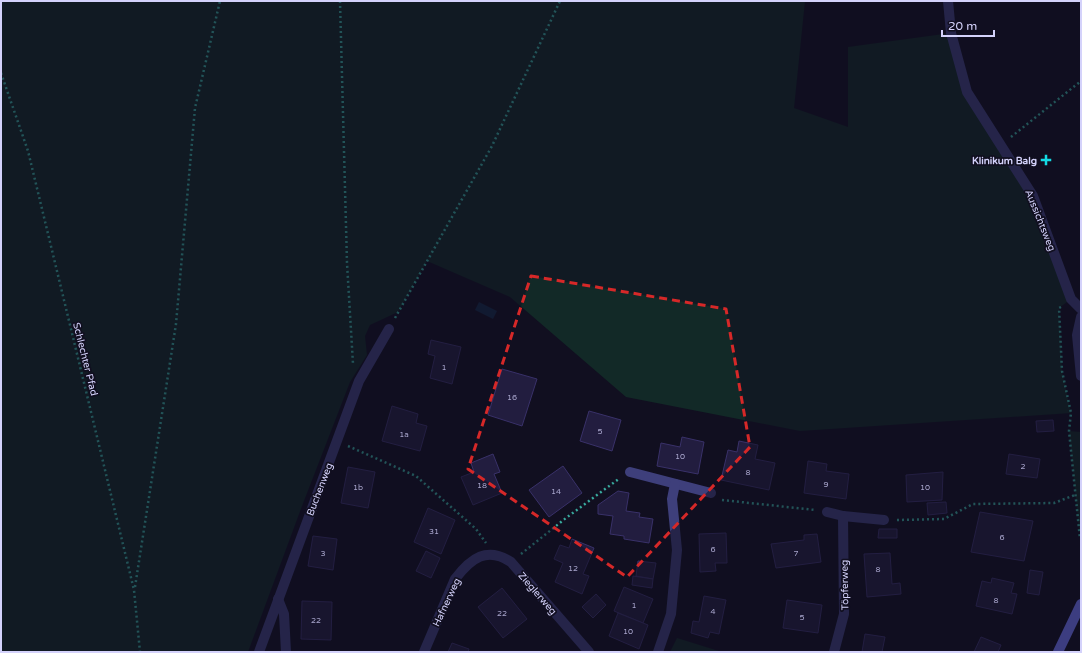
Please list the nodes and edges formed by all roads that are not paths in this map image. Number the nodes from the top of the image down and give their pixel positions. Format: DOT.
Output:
graph roads {
  1 [pos="948,1"];
  2 [pos="1081,309"];
  3 [pos="1081,318"];
  4 [pos="389,330"];
  5 [pos="1081,376"];
  6 [pos="630,472"];
  7 [pos="675,484"];
  8 [pos="711,493"];
  9 [pos="827,512"];
  10 [pos="843,516"];
  11 [pos="884,520"];
  12 [pos="477,558"];
  13 [pos="278,599"];
  14 [pos="1081,604"];
  15 [pos="259,652"];
  16 [pos="286,652"];
  17 [pos="424,652"];
  18 [pos="589,652"];
  19 [pos="658,652"];
  20 [pos="834,652"];
  21 [pos="1058,652"];
  1 -- 2 [label="street, Aussichtsweg"];
  3 -- 5 [label="street"];
  4 -- 13 [label="street, Buchenweg"];
  6 -- 7 [label="street"];
  7 -- 8 [label="street"];
  7 -- 19 [label="street"];
  9 -- 10 [label="street"];
  10 -- 11 [label="street"];
  10 -- 20 [label="street, Töpferweg"];
  12 -- 17 [label="street, Hafnerweg"];
  12 -- 18 [label="street, Zieglerweg"];
  13 -- 15 [label="street, Buchenweg"];
  13 -- 16 [label="street"];
  14 -- 21 [label="street"];
}
